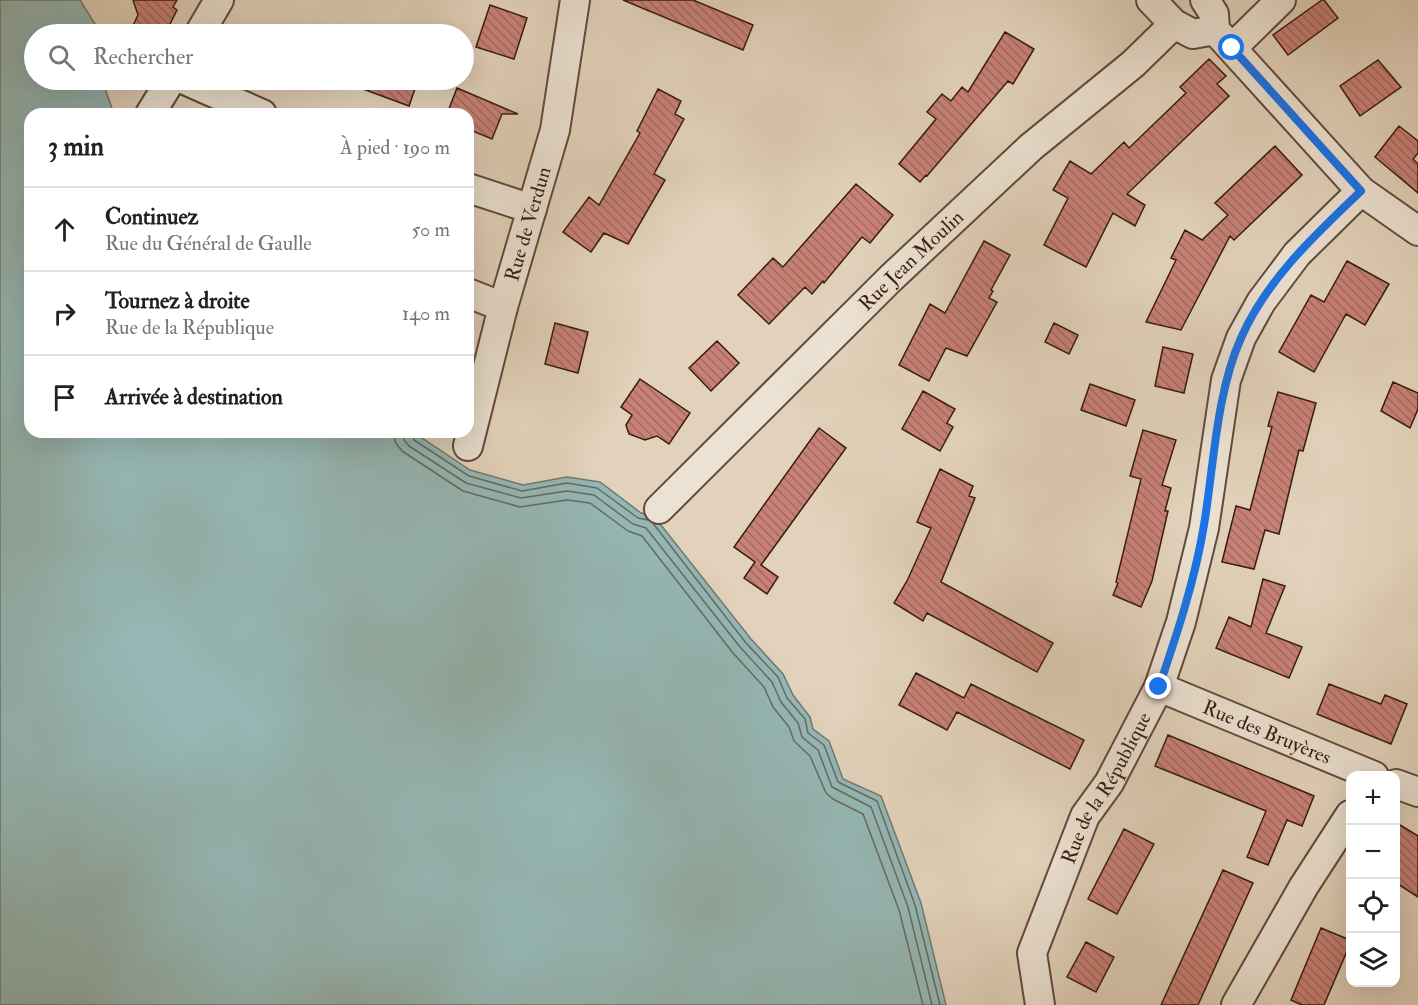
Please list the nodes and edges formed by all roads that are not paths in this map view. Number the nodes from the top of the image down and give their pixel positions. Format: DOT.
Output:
graph roads {
  1 [pos="219,0"];
  2 [pos="575,0"];
  3 [pos="1151,0"];
  4 [pos="1205,0"];
  5 [pos="1281,0"];
  6 [pos="205,24"];
  7 [pos="1174,24"];
  8 [pos="1224,39"];
  9 [pos="165,90"];
  10 [pos="208,90"];
  11 [pos="154,108"];
  12 [pos="248,108"];
  13 [pos="474,190"];
  14 [pos="1361,191"];
  15 [pos="532,209"];
  16 [pos="1418,231"];
  17 [pos="474,295"];
  18 [pos="503,307"];
  19 [pos="474,422"];
  20 [pos="470,438"];
  21 [pos="468,446"];
  22 [pos="659,509"];
  23 [pos="1159,687"];
  24 [pos="1362,771"];
  25 [pos="1400,785"];
  26 [pos="1418,792"];
  27 [pos="1346,821"];
  28 [pos="1040,1005"];
  29 [pos="1236,1005"];
  1 -- 6 [label="street"];
  2 -- 15 [label="street, Rue de Verdun"];
  3 -- 7 [label="street"];
  4 -- 8 [label="street"];
  5 -- 8 [label="street"];
  7 -- 8 [label="street"];
  7 -- 22 [label="street, Rue Jean Moulin"];
  8 -- 14 [label="street"];
  9 -- 11 [label="street"];
  10 -- 12 [label="street"];
  13 -- 15 [label="street"];
  14 -- 16 [label="street"];
  14 -- 23 [label="street, Rue de la République"];
  15 -- 18 [label="street, Rue de Verdun"];
  17 -- 18 [label="street"];
  18 -- 19 [label="street, Rue de Verdun"];
  20 -- 21 [label="street, Rue de Verdun"];
  23 -- 24 [label="street, Rue des Bruyères"];
  23 -- 28 [label="street, Rue de la République"];
  25 -- 26 [label="street"];
  27 -- 29 [label="street"];
}
